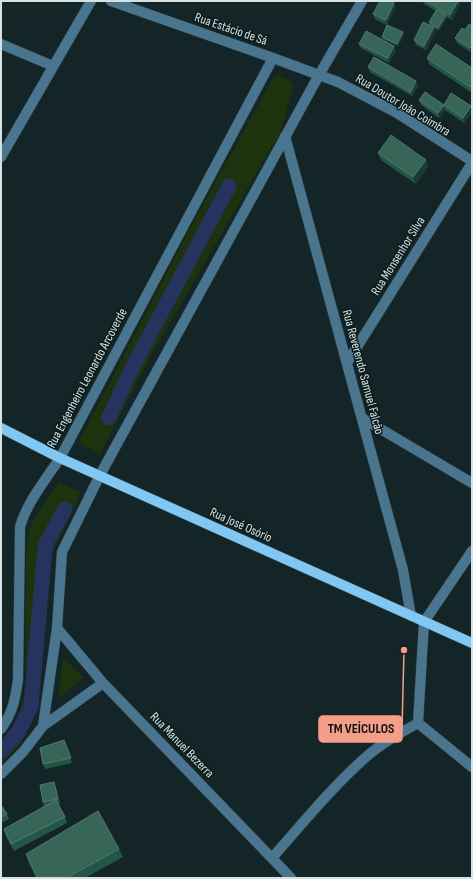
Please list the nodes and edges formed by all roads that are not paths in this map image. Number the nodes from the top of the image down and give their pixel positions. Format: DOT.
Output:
graph roads {
  1 [pos="91,1"];
  2 [pos="111,1"];
  3 [pos="362,1"];
  4 [pos="1,44"];
  5 [pos="272,58"];
  6 [pos="54,66"];
  7 [pos="319,74"];
  8 [pos="285,136"];
  9 [pos="1,157"];
  10 [pos="472,162"];
  11 [pos="347,363"];
  12 [pos="362,418"];
  13 [pos="1,428"];
  14 [pos="60,458"];
  15 [pos="100,475"];
  16 [pos="472,482"];
  17 [pos="472,551"];
  18 [pos="411,616"];
  19 [pos="424,622"];
  20 [pos="57,628"];
  21 [pos="472,644"];
  22 [pos="103,683"];
  23 [pos="418,723"];
  24 [pos="43,726"];
  25 [pos="1,729"];
  26 [pos="472,767"];
  27 [pos="1,774"];
  28 [pos="272,858"];
  29 [pos="291,878"];
  1 -- 6 [label="street"];
  2 -- 5 [label="street, Rua Estácio de Sá"];
  3 -- 7 [label="street"];
  4 -- 6 [label="street"];
  5 -- 7 [label="street, Rua Estácio de Sá"];
  5 -- 14 [label="street, Rua Engenheiro Leonardo Arcoverde"];
  6 -- 9 [label="street"];
  7 -- 8 [label="street"];
  7 -- 10 [label="street, Rua Doutor João Coimbra"];
  8 -- 11 [label="street, Rua Reverendo Samuel Falcão"];
  8 -- 15 [label="street"];
  10 -- 11 [label="street, Rua Monsenhor Silva"];
  11 -- 12 [label="street, Rua Reverendo Samuel Falcão"];
  12 -- 16 [label="street"];
  12 -- 18 [label="street, Rua Reverendo Samuel Falcão"];
  13 -- 14 [label="main road, Rua José Osório"];
  14 -- 15 [label="main road, Rua José Osório"];
  14 -- 25 [label="street, Rua Engenheiro Leonardo Arcoverde"];
  15 -- 18 [label="main road, Rua José Osório"];
  15 -- 20 [label="street"];
  17 -- 19 [label="street"];
  18 -- 19 [label="main road, Rua José Osório"];
  19 -- 21 [label="main road, Rua José Osório"];
  19 -- 23 [label="street"];
  20 -- 22 [label="street, Rua Manuel Bezerra"];
  20 -- 24 [label="street"];
  22 -- 24 [label="street"];
  22 -- 28 [label="street, Rua Manuel Bezerra"];
  23 -- 26 [label="street"];
  23 -- 28 [label="street"];
  24 -- 27 [label="street"];
  28 -- 29 [label="street, Rua Manuel Bezerra"];
}
